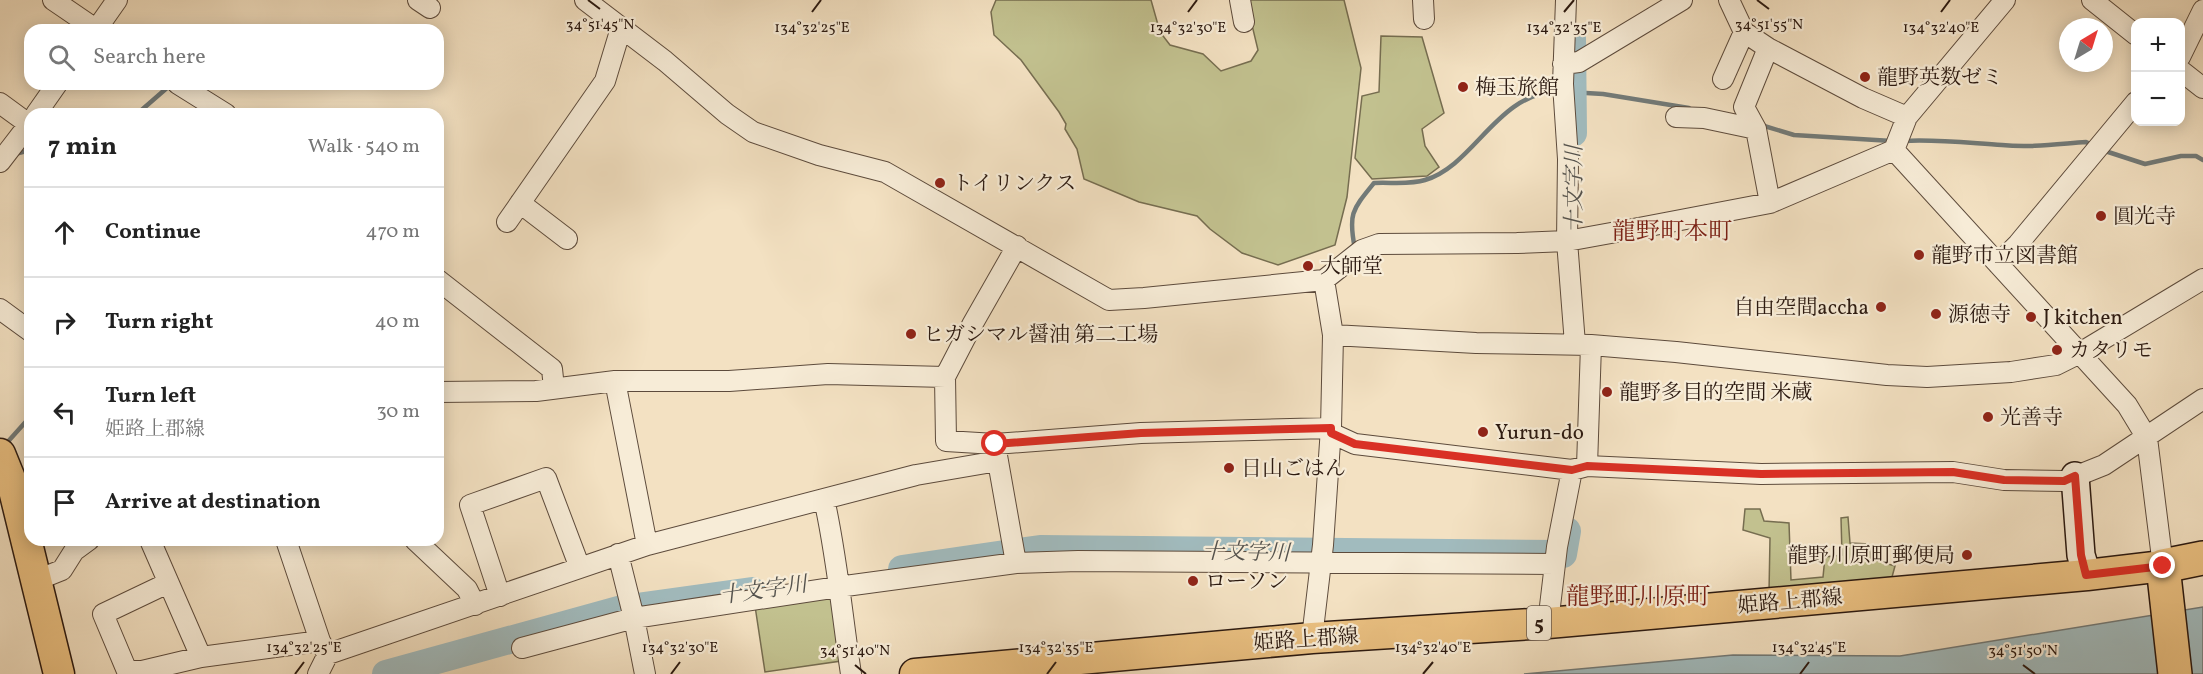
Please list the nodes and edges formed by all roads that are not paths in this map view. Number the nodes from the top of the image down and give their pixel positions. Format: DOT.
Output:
graph roads {
  1 [pos="53,0"];
  2 [pos="117,0"];
  3 [pos="585,0"];
  4 [pos="1240,0"];
  5 [pos="1566,0"];
  6 [pos="1682,0"];
  7 [pos="1729,0"];
  8 [pos="2005,0"];
  9 [pos="2092,0"];
  10 [pos="2203,10"];
  11 [pos="1244,22"];
  12 [pos="87,24"];
  13 [pos="100,24"];
  14 [pos="621,28"];
  15 [pos="2131,31"];
  16 [pos="1744,32"];
  17 [pos="1768,48"];
  18 [pos="2185,48"];
  19 [pos="1563,64"];
  20 [pos="2183,72"];
  21 [pos="1723,79"];
  22 [pos="2203,88"];
  23 [pos="53,90"];
  24 [pos="188,90"];
  25 [pos="0,103"];
  26 [pos="40,108"];
  27 [pos="216,108"];
  28 [pos="2131,108"];
  29 [pos="24,117"];
  30 [pos="1676,117"];
  31 [pos="1907,117"];
  32 [pos="1756,129"];
  33 [pos="24,130"];
  34 [pos="1894,150"];
  35 [pos="0,162"];
  36 [pos="520,203"];
  37 [pos="1770,203"];
  38 [pos="507,222"];
  39 [pos="567,239"];
  40 [pos="1567,241"];
  41 [pos="1017,246"];
  42 [pos="1998,264"];
  43 [pos="2203,279"];
  44 [pos="1324,280"];
  45 [pos="444,285"];
  46 [pos="0,309"];
  47 [pos="24,327"];
  48 [pos="1333,335"];
  49 [pos="1583,345"];
  50 [pos="2080,353"];
  51 [pos="945,378"];
  52 [pos="615,381"];
  53 [pos="554,388"];
  54 [pos="444,392"];
  55 [pos="2203,399"];
  56 [pos="1331,431"];
  57 [pos="2147,438"];
  58 [pos="996,453"];
  59 [pos="0,454"];
  60 [pos="1579,468"];
  61 [pos="2075,476"];
  62 [pos="824,499"];
  63 [pos="24,529"];
  64 [pos="647,545"];
  65 [pos="28,546"];
  66 [pos="81,546"];
  67 [pos="153,546"];
  68 [pos="288,546"];
  69 [pos="421,546"];
  70 [pos="1322,553"];
  71 [pos="618,554"];
  72 [pos="1556,555"];
  73 [pos="2203,558"];
  74 [pos="1016,563"];
  75 [pos="2163,566"];
  76 [pos="580,568"];
  77 [pos="2086,575"];
  78 [pos="837,578"];
  79 [pos="37,580"];
  80 [pos="168,583"];
  81 [pos="500,596"];
  82 [pos="475,604"];
  83 [pos="632,609"];
  84 [pos="1548,623"];
  85 [pos="1312,638"];
  86 [pos="324,647"];
  87 [pos="522,648"];
  88 [pos="201,657"];
  89 [pos="59,674"];
  90 [pos="318,674"];
  91 [pos="645,674"];
  92 [pos="851,674"];
  93 [pos="915,674"];
  94 [pos="2175,674"];
  1 -- 12 [label="street"];
  2 -- 13 [label="street"];
  3 -- 14 [label="street"];
  4 -- 11 [label="street"];
  5 -- 19 [label="street"];
  6 -- 19 [label="street"];
  7 -- 16 [label="street"];
  8 -- 31 [label="street"];
  9 -- 15 [label="street"];
  10 -- 18 [label="street"];
  14 -- 36 [label="street"];
  14 -- 41 [label="street"];
  16 -- 17 [label="street"];
  16 -- 21 [label="street"];
  17 -- 31 [label="street"];
  17 -- 32 [label="street"];
  19 -- 40 [label="street"];
  20 -- 22 [label="street"];
  23 -- 26 [label="street"];
  24 -- 27 [label="street"];
  25 -- 29 [label="street"];
  28 -- 42 [label="street"];
  30 -- 32 [label="street"];
  31 -- 34 [label="street"];
  32 -- 37 [label="street"];
  33 -- 35 [label="street"];
  34 -- 37 [label="street"];
  34 -- 42 [label="street"];
  36 -- 38 [label="street"];
  36 -- 39 [label="street"];
  37 -- 40 [label="street"];
  40 -- 44 [label="street"];
  40 -- 49 [label="street"];
  41 -- 44 [label="street"];
  41 -- 51 [label="street"];
  42 -- 50 [label="street"];
  43 -- 50 [label="street"];
  44 -- 48 [label="street"];
  45 -- 53 [label="street"];
  46 -- 47 [label="street"];
  48 -- 49 [label="street"];
  48 -- 56 [label="street"];
  49 -- 50 [label="street"];
  49 -- 60 [label="street"];
  50 -- 57 [label="street"];
  51 -- 52 [label="street"];
  51 -- 58 [label="street"];
  52 -- 53 [label="street"];
  52 -- 64 [label="street"];
  53 -- 54 [label="street"];
  55 -- 57 [label="street"];
  56 -- 58 [label="street"];
  56 -- 60 [label="street"];
  56 -- 70 [label="street"];
  57 -- 61 [label="street"];
  57 -- 75 [label="street"];
  58 -- 62 [label="street"];
  58 -- 74 [label="street"];
  59 -- 63 [label="main road"];
  60 -- 61 [label="street"];
  60 -- 72 [label="street"];
  61 -- 77 [label="street"];
  62 -- 64 [label="street"];
  62 -- 78 [label="street"];
  64 -- 71 [label="street"];
  65 -- 79 [label="main road"];
  66 -- 79 [label="street"];
  67 -- 80 [label="street"];
  68 -- 86 [label="street"];
  69 -- 82 [label="street"];
  70 -- 72 [label="street"];
  70 -- 74 [label="street"];
  70 -- 85 [label="street"];
  71 -- 76 [label="street"];
  71 -- 83 [label="street"];
  72 -- 84 [label="street"];
  73 -- 75 [label="highway"];
  74 -- 78 [label="street"];
  75 -- 77 [label="main road, 姫路上郡線 / 5"];
  75 -- 94 [label="highway"];
  76 -- 81 [label="street"];
  76 -- 81 [label="street"];
  77 -- 84 [label="main road, 姫路上郡線 / 5"];
  78 -- 83 [label="street"];
  78 -- 92 [label="street"];
  79 -- 89 [label="main road"];
  80 -- 88 [label="street"];
  80 -- 88 [label="street"];
  81 -- 82 [label="street"];
  82 -- 86 [label="street"];
  83 -- 87 [label="street"];
  83 -- 91 [label="street"];
  84 -- 85 [label="main road, 姫路上郡線 / 5"];
  85 -- 93 [label="main road, 姫路上郡線 / 5"];
  86 -- 88 [label="street"];
  86 -- 90 [label="street"];
}
